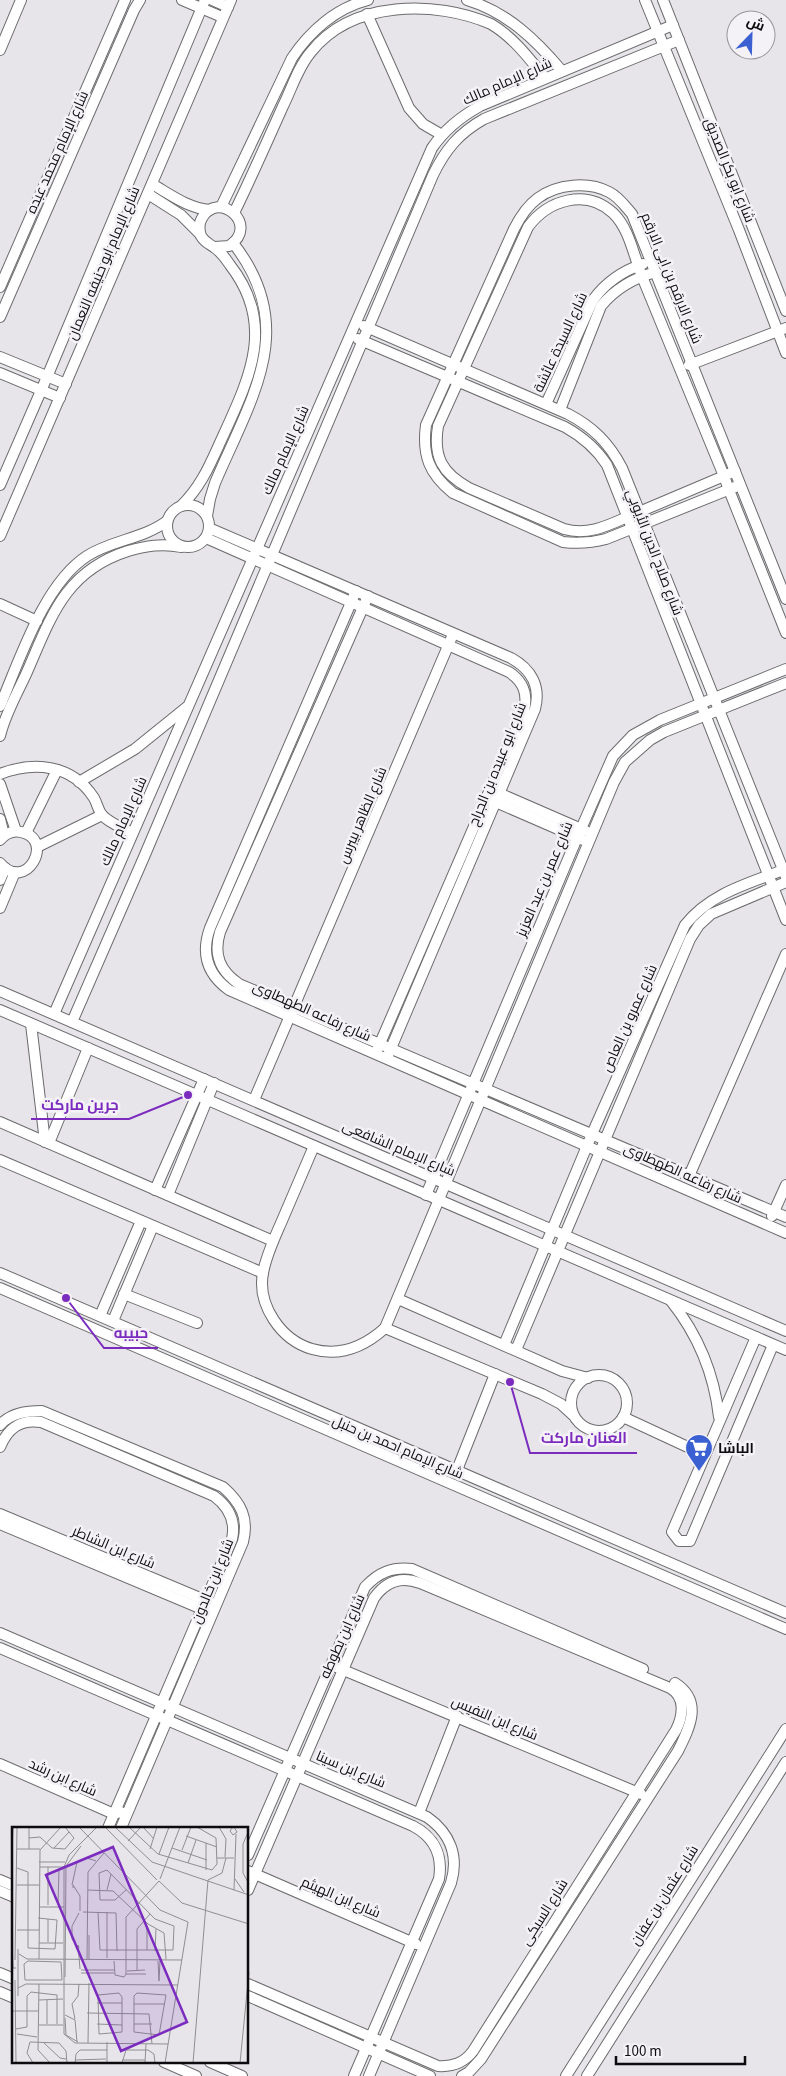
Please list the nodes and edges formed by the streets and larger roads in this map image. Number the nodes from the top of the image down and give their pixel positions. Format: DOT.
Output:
graph roads {
  1 [pos="21,0"];
  2 [pos="125,0"];
  3 [pos="140,0"];
  4 [pos="182,0"];
  5 [pos="212,0"];
  6 [pos="365,0"];
  7 [pos="467,0"];
  8 [pos="644,0"];
  9 [pos="663,0"];
  10 [pos="229,3"];
  11 [pos="203,4"];
  12 [pos="367,14"];
  13 [pos="222,18"];
  14 [pos="673,25"];
  15 [pos="657,31"];
  16 [pos="679,40"];
  17 [pos="663,46"];
  18 [pos="0,50"];
  19 [pos="562,71"];
  20 [pos="545,78"];
  21 [pos="442,135"];
  22 [pos="42,189"];
  23 [pos="150,189"];
  24 [pos="54,194"];
  25 [pos="221,207"];
  26 [pos="210,210"];
  27 [pos="234,213"];
  28 [pos="200,234"];
  29 [pos="233,244"];
  30 [pos="215,248"];
  31 [pos="500,259"];
  32 [pos="651,262"];
  33 [pos="511,264"];
  34 [pos="638,266"];
  35 [pos="656,272"];
  36 [pos="642,276"];
  37 [pos="0,287"];
  38 [pos="786,311"];
  39 [pos="0,317"];
  40 [pos="356,322"];
  41 [pos="369,328"];
  42 [pos="782,330"];
  43 [pos="350,336"];
  44 [pos="363,342"];
  45 [pos="786,353"];
  46 [pos="0,357"];
  47 [pos="693,364"];
  48 [pos="452,365"];
  49 [pos="681,368"];
  50 [pos="464,370"];
  51 [pos="0,373"];
  52 [pos="47,377"];
  53 [pos="446,378"];
  54 [pos="458,382"];
  55 [pos="66,384"];
  56 [pos="42,390"];
  57 [pos="60,398"];
  58 [pos="546,404"];
  59 [pos="560,410"];
  60 [pos="735,472"];
  61 [pos="724,476"];
  62 [pos="0,484"];
  63 [pos="740,486"];
  64 [pos="729,490"];
  65 [pos="181,506"];
  66 [pos="640,512"];
  67 [pos="207,516"];
  68 [pos="626,517"];
  69 [pos="167,521"];
  70 [pos="644,524"];
  71 [pos="631,529"];
  72 [pos="208,533"];
  73 [pos="0,536"];
  74 [pos="181,547"];
  75 [pos="255,554"];
  76 [pos="272,555"];
  77 [pos="268,565"];
  78 [pos="356,591"];
  79 [pos="368,596"];
  80 [pos="786,599"];
  81 [pos="352,602"];
  82 [pos="0,604"];
  83 [pos="363,607"];
  84 [pos="37,621"];
  85 [pos="454,633"];
  86 [pos="786,633"];
  87 [pos="449,645"];
  88 [pos="786,669"];
  89 [pos="786,683"];
  90 [pos="713,698"];
  91 [pos="700,703"];
  92 [pos="0,706"];
  93 [pos="189,706"];
  94 [pos="718,710"];
  95 [pos="704,715"];
  96 [pos="0,736"];
  97 [pos="57,770"];
  98 [pos="0,774"];
  99 [pos="79,782"];
  100 [pos="0,784"];
  101 [pos="269,792"];
  102 [pos="487,793"];
  103 [pos="280,797"];
  104 [pos="498,798"];
  105 [pos="102,815"];
  106 [pos="0,819"];
  107 [pos="21,832"];
  108 [pos="132,833"];
  109 [pos="579,833"];
  110 [pos="2,838"];
  111 [pos="589,838"];
  112 [pos="37,847"];
  113 [pos="6,867"];
  114 [pos="785,872"];
  115 [pos="768,876"];
  116 [pos="0,880"];
  117 [pos="786,882"];
  118 [pos="772,887"];
  119 [pos="0,908"];
  120 [pos="786,920"];
  121 [pos="786,954"];
  122 [pos="0,991"];
  123 [pos="0,1010"];
  124 [pos="293,1012"];
  125 [pos="54,1014"];
  126 [pos="72,1022"];
  127 [pos="31,1024"];
  128 [pos="380,1044"];
  129 [pos="88,1048"];
  130 [pos="391,1048"];
  131 [pos="376,1054"];
  132 [pos="387,1059"];
  133 [pos="204,1079"];
  134 [pos="214,1083"];
  135 [pos="472,1083"];
  136 [pos="485,1088"];
  137 [pos="468,1093"];
  138 [pos="197,1096"];
  139 [pos="480,1099"];
  140 [pos="207,1100"];
  141 [pos="254,1100"];
  142 [pos="0,1122"];
  143 [pos="592,1134"];
  144 [pos="604,1139"];
  145 [pos="47,1142"];
  146 [pos="314,1146"];
  147 [pos="587,1146"];
  148 [pos="600,1151"];
  149 [pos="0,1160"];
  150 [pos="689,1176"];
  151 [pos="433,1178"];
  152 [pos="445,1183"];
  153 [pos="786,1185"];
  154 [pos="155,1190"];
  155 [pos="426,1194"];
  156 [pos="168,1195"];
  157 [pos="438,1200"];
  158 [pos="774,1212"];
  159 [pos="786,1217"];
  160 [pos="141,1221"];
  161 [pos="768,1225"];
  162 [pos="153,1226"];
  163 [pos="552,1230"];
  164 [pos="783,1231"];
  165 [pos="564,1235"];
  166 [pos="274,1241"];
  167 [pos="546,1246"];
  168 [pos="558,1251"];
  169 [pos="0,1273"];
  170 [pos="263,1273"];
  171 [pos="0,1288"];
  172 [pos="124,1294"];
  173 [pos="398,1299"];
  174 [pos="669,1299"];
  175 [pos="100,1316"];
  176 [pos="112,1322"];
  177 [pos="197,1323"];
  178 [pos="384,1328"];
  179 [pos="786,1331"];
  180 [pos="756,1337"];
  181 [pos="156,1340"];
  182 [pos="504,1345"];
  183 [pos="774,1345"];
  184 [pos="516,1350"];
  185 [pos="786,1350"];
  186 [pos="150,1354"];
  187 [pos="495,1374"];
  188 [pos="588,1378"];
  189 [pos="573,1415"];
  190 [pos="623,1418"];
  191 [pos="719,1420"];
  192 [pos="344,1422"];
  193 [pos="0,1425"];
  194 [pos="337,1435"];
  195 [pos="96,1440"];
  196 [pos="0,1447"];
  197 [pos="705,1455"];
  198 [pos="456,1470"];
  199 [pos="0,1514"];
  200 [pos="0,1524"];
  201 [pos="56,1543"];
  202 [pos="661,1559"];
  203 [pos="679,1566"];
  204 [pos="656,1572"];
  205 [pos="674,1579"];
  206 [pos="204,1605"];
  207 [pos="215,1610"];
  208 [pos="786,1613"];
  209 [pos="786,1630"];
  210 [pos="545,1631"];
  211 [pos="0,1633"];
  212 [pos="0,1648"];
  213 [pos="330,1665"];
  214 [pos="342,1670"];
  215 [pos="685,1699"];
  216 [pos="163,1703"];
  217 [pos="173,1707"];
  218 [pos="157,1716"];
  219 [pos="457,1716"];
  220 [pos="168,1720"];
  221 [pos="786,1729"];
  222 [pos="289,1757"];
  223 [pos="302,1762"];
  224 [pos="786,1762"];
  225 [pos="0,1764"];
  226 [pos="284,1770"];
  227 [pos="296,1775"];
  228 [pos="636,1792"];
  229 [pos="648,1797"];
  230 [pos="418,1813"];
  231 [pos="114,1814"];
  232 [pos="128,1814"];
  233 [pos="122,1826"];
  234 [pos="108,1827"];
  235 [pos="249,1853"];
  236 [pos="251,1872"];
  237 [pos="0,1880"];
  238 [pos="12,1885"];
  239 [pos="0,1891"];
  240 [pos="12,1896"];
  241 [pos="412,1942"];
  242 [pos="424,1947"];
  243 [pos="0,1973"];
  244 [pos="12,1978"];
  245 [pos="249,1984"];
  246 [pos="0,1992"];
  247 [pos="249,1996"];
  248 [pos="12,1997"];
  249 [pos="371,2037"];
  250 [pos="384,2043"];
  251 [pos="366,2048"];
  252 [pos="379,2054"];
  253 [pos="169,2064"];
  254 [pos="215,2064"];
  255 [pos="196,2076"];
  256 [pos="242,2076"];
  257 [pos="354,2076"];
  258 [pos="369,2076"];
  259 [pos="430,2076"];
  260 [pos="462,2076"];
  261 [pos="566,2076"];
  262 [pos="587,2076"];
  1 -- 18 [label="street"];
  2 -- 22 [label="street, شارع الإمام محمد عبده"];
  3 -- 24 [label="street, شارع الإمام محمد عبده"];
  4 -- 11 [label="street"];
  5 -- 10 [label="street"];
  6 -- 25 [label="street"];
  7 -- 19 [label="street"];
  8 -- 15 [label="street, شارع ابو بكر الصديق"];
  9 -- 14 [label="street, شارع ابو بكر الصديق"];
  10 -- 13 [label="street, شارع الإمام ابو حنيفه النعمان"];
  11 -- 13 [label="street"];
  11 -- 52 [label="street, شارع الإمام ابو حنيفه النعمان"];
  12 -- 20 [label="street"];
  12 -- 21 [label="street"];
  12 -- 27 [label="street"];
  13 -- 23 [label="street, شارع الإمام ابو حنيفه النعمان"];
  14 -- 15 [label="street, شارع الإمام مالك"];
  14 -- 16 [label="street, شارع ابو بكر الصديق"];
  15 -- 17 [label="street, شارع ابو بكر الصديق"];
  15 -- 19 [label="street, شارع الإمام مالك"];
  16 -- 17 [label="street, شارع الإمام مالك"];
  16 -- 38 [label="street, شارع ابو بكر الصديق"];
  17 -- 41 [label="street, شارع الإمام مالك"];
  17 -- 42 [label="street, شارع ابو بكر الصديق"];
  19 -- 20 [label="street, شارع الإمام مالك"];
  20 -- 21 [label="street, شارع الإمام مالك"];
  21 -- 40 [label="street, شارع الإمام مالك"];
  22 -- 24 [label="street"];
  22 -- 37 [label="street, شارع الإمام محمد عبده"];
  23 -- 26 [label="street"];
  23 -- 28 [label="street"];
  23 -- 55 [label="street, شارع الإمام ابو حنيفه النعمان"];
  24 -- 39 [label="street, شارع الإمام محمد عبده"];
  25 -- 26 [label="street"];
  25 -- 27 [label="street"];
  26 -- 28 [label="street"];
  27 -- 29 [label="street"];
  28 -- 30 [label="street"];
  29 -- 30 [label="street"];
  29 -- 67 [label="street"];
  30 -- 65 [label="street"];
  31 -- 32 [label="street, شارع الارقم بن ابى الارقم"];
  31 -- 33 [label="street"];
  31 -- 48 [label="street, شارع الارقم بن ابى الارقم"];
  32 -- 34 [label="street, شارع السيدة عائشة"];
  32 -- 35 [label="street, شارع الارقم بن ابى الارقم"];
  33 -- 34 [label="street, شارع الارقم بن ابى الارقم"];
  33 -- 50 [label="street, شارع الارقم بن ابى الارقم"];
  34 -- 36 [label="street, شارع الارقم بن ابى الارقم"];
  34 -- 58 [label="street, شارع السيدة عائشة"];
  35 -- 36 [label="street, شارع السيدة عائشة"];
  35 -- 47 [label="street, شارع الارقم بن ابى الارقم"];
  36 -- 49 [label="street, شارع الارقم بن ابى الارقم"];
  36 -- 59 [label="street, شارع السيدة عائشة"];
  40 -- 41 [label="street, شارع صلاح الدين الأيوبي"];
  40 -- 43 [label="street, شارع الإمام مالك"];
  41 -- 44 [label="street, شارع الإمام مالك"];
  41 -- 48 [label="street, شارع صلاح الدين الأيوبي"];
  42 -- 45 [label="street, شارع ابو بكر الصديق"];
  42 -- 47 [label="street"];
  43 -- 44 [label="street, شارع صلاح الدين الأيوبي"];
  43 -- 75 [label="street, شارع الإمام مالك"];
  44 -- 53 [label="street, شارع صلاح الدين الأيوبي"];
  44 -- 76 [label="street, شارع الإمام مالك"];
  46 -- 52 [label="street"];
  47 -- 49 [label="street"];
  47 -- 60 [label="street, شارع الارقم بن ابى الارقم"];
  48 -- 50 [label="street, شارع صلاح الدين الأيوبي"];
  48 -- 53 [label="street, شارع الارقم بن ابى الارقم"];
  49 -- 61 [label="street, شارع الارقم بن ابى الارقم"];
  50 -- 54 [label="street, شارع الارقم بن ابى الارقم"];
  50 -- 58 [label="street, شارع صلاح الدين الأيوبي"];
  51 -- 56 [label="street"];
  52 -- 55 [label="street"];
  52 -- 56 [label="street, شارع الإمام ابو حنيفه النعمان"];
  53 -- 54 [label="street, شارع صلاح الدين الأيوبي"];
  53 -- 71 [label="street, شارع الارقم بن ابى الارقم"];
  54 -- 68 [label="street, شارع صلاح الدين الأيوبي"];
  54 -- 68 [label="street, شارع الارقم بن ابى الارقم"];
  55 -- 57 [label="street, شارع الإمام ابو حنيفه النعمان"];
  56 -- 57 [label="street"];
  56 -- 62 [label="street, شارع الإمام ابو حنيفه النعمان"];
  57 -- 73 [label="street, شارع الإمام ابو حنيفه النعمان"];
  58 -- 59 [label="street, شارع صلاح الدين الأيوبي"];
  59 -- 66 [label="street, شارع صلاح الدين الأيوبي"];
  60 -- 61 [label="street, شارع الارقم بن ابى الارقم"];
  60 -- 63 [label="street, شارع الارقم بن ابى الارقم"];
  61 -- 64 [label="street, شارع الارقم بن ابى الارقم"];
  61 -- 66 [label="street, شارع الارقم بن ابى الارقم"];
  63 -- 64 [label="street, شارع الارقم بن ابى الارقم"];
  63 -- 80 [label="street, شارع الارقم بن ابى الارقم"];
  64 -- 70 [label="street, شارع الارقم بن ابى الارقم"];
  64 -- 86 [label="street, شارع الارقم بن ابى الارقم"];
  65 -- 67 [label="street"];
  65 -- 69 [label="street"];
  66 -- 68 [label="street, شارع الارقم بن ابى الارقم"];
  66 -- 70 [label="street, شارع صلاح الدين الأيوبي"];
  67 -- 72 [label="street"];
  68 -- 71 [label="street, شارع صلاح الدين الأيوبي"];
  69 -- 74 [label="street"];
  69 -- 84 [label="street"];
  70 -- 71 [label="street, شارع الارقم بن ابى الارقم"];
  70 -- 90 [label="street, شارع صلاح الدين الأيوبي"];
  71 -- 91 [label="street, شارع صلاح الدين الأيوبي"];
  72 -- 74 [label="street"];
  72 -- 75 [label="street"];
  74 -- 96 [label="street"];
  75 -- 76 [label="street, شارع ابو عبيده بن الجراح"];
  75 -- 77 [label="street, شارع ابو عبيده بن الجراح"];
  75 -- 93 [label="street, شارع الإمام مالك"];
  76 -- 77 [label="street, شارع الإمام مالك"];
  76 -- 78 [label="street, شارع ابو عبيده بن الجراح"];
  77 -- 81 [label="street, شارع ابو عبيده بن الجراح"];
  77 -- 126 [label="street, شارع الإمام مالك"];
  78 -- 79 [label="street, شارع ابو عبيده بن الجراح"];
  78 -- 81 [label="street, شارع رفاعه الطهطاوى"];
  79 -- 83 [label="street, شارع رفاعه الطهطاوى"];
  79 -- 85 [label="street, شارع ابو عبيده بن الجراح"];
  81 -- 83 [label="street, شارع ابو عبيده بن الجراح"];
  81 -- 101 [label="street, شارع رفاعه الطهطاوى"];
  82 -- 84 [label="street"];
  83 -- 87 [label="street, شارع ابو عبيده بن الجراح"];
  83 -- 103 [label="street, شارع رفاعه الطهطاوى"];
  84 -- 92 [label="street"];
  85 -- 87 [label="street, شارع الظاهر بيبرس"];
  85 -- 104 [label="street, شارع ابو عبيده بن الجراح"];
  87 -- 102 [label="street, شارع ابو عبيده بن الجراح"];
  87 -- 124 [label="street, شارع الظاهر بيبرس"];
  88 -- 90 [label="street, شارع عمر بن عبد العزيز"];
  89 -- 94 [label="street, شارع عمر بن عبد العزيز"];
  90 -- 91 [label="street, شارع عمر بن عبد العزيز"];
  90 -- 94 [label="street, شارع صلاح الدين الأيوبي"];
  91 -- 95 [label="street, شارع صلاح الدين الأيوبي"];
  91 -- 109 [label="street, شارع عمر بن عبد العزيز"];
  93 -- 99 [label="street"];
  93 -- 108 [label="street, شارع الإمام مالك"];
  94 -- 95 [label="street, شارع عمر بن عبد العزيز"];
  94 -- 114 [label="street, شارع صلاح الدين الأيوبي"];
  95 -- 111 [label="street, شارع عمر بن عبد العزيز"];
  95 -- 115 [label="street, شارع صلاح الدين الأيوبي"];
  97 -- 98 [label="street"];
  97 -- 99 [label="street"];
  97 -- 107 [label="street"];
  99 -- 105 [label="street"];
  100 -- 107 [label="street"];
  101 -- 103 [label="street"];
  101 -- 124 [label="street, شارع رفاعه الطهطاوى"];
  102 -- 104 [label="street"];
  102 -- 128 [label="street, شارع ابو عبيده بن الجراح"];
  103 -- 124 [label="street, شارع رفاعه الطهطاوى"];
  104 -- 109 [label="street"];
  104 -- 130 [label="street, شارع ابو عبيده بن الجراح"];
  105 -- 108 [label="street"];
  105 -- 112 [label="street"];
  106 -- 110 [label="street"];
  107 -- 110 [label="street"];
  107 -- 112 [label="street"];
  108 -- 125 [label="street, شارع الإمام مالك"];
  109 -- 111 [label="street"];
  109 -- 135 [label="street, شارع عمر بن عبد العزيز"];
  111 -- 136 [label="street, شارع عمر بن عبد العزيز"];
  112 -- 113 [label="street"];
  113 -- 116 [label="street"];
  113 -- 119 [label="street"];
  114 -- 115 [label="street, شارع عمرو بن العاص"];
  115 -- 118 [label="street, شارع صلاح الدين الأيوبي"];
  115 -- 143 [label="street, شارع عمرو بن العاص"];
  117 -- 118 [label="street, شارع عمرو بن العاص"];
  118 -- 120 [label="street, شارع صلاح الدين الأيوبي"];
  118 -- 144 [label="street, شارع عمرو بن العاص"];
  121 -- 150 [label="street"];
  122 -- 125 [label="street, شارع الإمام الشافعى"];
  123 -- 127 [label="street"];
  124 -- 128 [label="street, شارع رفاعه الطهطاوى"];
  124 -- 131 [label="street, شارع رفاعه الطهطاوى"];
  124 -- 141 [label="street, شارع الظاهر بيبرس"];
  125 -- 126 [label="street, شارع الإمام الشافعى"];
  126 -- 133 [label="street, شارع الإمام الشافعى"];
  127 -- 129 [label="street"];
  127 -- 145 [label="street"];
  128 -- 130 [label="street, شارع رفاعه الطهطاوى"];
  128 -- 131 [label="street, شارع ابو عبيده بن الجراح"];
  129 -- 138 [label="street"];
  129 -- 145 [label="street"];
  130 -- 132 [label="street, شارع ابو عبيده بن الجراح"];
  130 -- 135 [label="street, شارع رفاعه الطهطاوى"];
  131 -- 132 [label="street, شارع رفاعه الطهطاوى"];
  132 -- 137 [label="street, شارع رفاعه الطهطاوى"];
  133 -- 134 [label="street, شارع الإمام الشافعى"];
  133 -- 138 [label="street"];
  134 -- 140 [label="street"];
  134 -- 141 [label="street, شارع الإمام الشافعى"];
  135 -- 136 [label="street, شارع رفاعه الطهطاوى"];
  135 -- 137 [label="street, شارع عمر بن عبد العزيز"];
  136 -- 139 [label="street, شارع عمر بن عبد العزيز"];
  136 -- 143 [label="street, شارع رفاعه الطهطاوى"];
  137 -- 139 [label="street, شارع رفاعه الطهطاوى"];
  137 -- 151 [label="street, شارع عمر بن عبد العزيز"];
  138 -- 140 [label="street"];
  138 -- 154 [label="street"];
  139 -- 147 [label="street, شارع رفاعه الطهطاوى"];
  139 -- 152 [label="street, شارع عمر بن عبد العزيز"];
  140 -- 146 [label="street"];
  140 -- 156 [label="street"];
  141 -- 151 [label="street, شارع الإمام الشافعى"];
  142 -- 145 [label="street"];
  143 -- 144 [label="street, شارع رفاعه الطهطاوى"];
  143 -- 147 [label="street, شارع عمرو بن العاص"];
  144 -- 148 [label="street, شارع عمرو بن العاص"];
  144 -- 150 [label="street, شارع رفاعه الطهطاوى"];
  145 -- 154 [label="street"];
  146 -- 155 [label="street"];
  146 -- 166 [label="street"];
  147 -- 148 [label="street, شارع رفاعه الطهطاوى"];
  147 -- 163 [label="street, شارع عمرو بن العاص"];
  148 -- 161 [label="street, شارع رفاعه الطهطاوى"];
  148 -- 165 [label="street, شارع عمرو بن العاص"];
  149 -- 160 [label="street"];
  150 -- 158 [label="street, شارع رفاعه الطهطاوى"];
  151 -- 152 [label="street, شارع الإمام الشافعى"];
  151 -- 155 [label="street, شارع عمر بن عبد العزيز"];
  152 -- 157 [label="street, شارع عمر بن عبد العزيز"];
  152 -- 163 [label="street, شارع الإمام الشافعى"];
  153 -- 158 [label="street"];
  154 -- 156 [label="street"];
  155 -- 157 [label="street"];
  156 -- 166 [label="street"];
  157 -- 167 [label="street"];
  157 -- 173 [label="street, شارع عمر بن عبد العزيز"];
  158 -- 159 [label="street, شارع رفاعه الطهطاوى"];
  158 -- 161 [label="street"];
  159 -- 164 [label="street"];
  160 -- 162 [label="street"];
  160 -- 175 [label="street"];
  161 -- 164 [label="street, شارع رفاعه الطهطاوى"];
  162 -- 170 [label="street"];
  162 -- 172 [label="street"];
  163 -- 165 [label="street, شارع الإمام الشافعى"];
  163 -- 167 [label="street, شارع عمرو بن العاص"];
  165 -- 168 [label="street, شارع عمرو بن العاص"];
  165 -- 179 [label="street, شارع الإمام الشافعى"];
  166 -- 170 [label="street"];
  167 -- 168 [label="street"];
  167 -- 182 [label="street, شارع عمرو بن العاص"];
  168 -- 174 [label="street"];
  168 -- 184 [label="street, شارع عمرو بن العاص"];
  169 -- 175 [label="street, شارع الإمام احمد بن حنبل"];
  170 -- 178 [label="street"];
  171 -- 186 [label="street, شارع الإمام احمد بن حنبل"];
  172 -- 176 [label="street"];
  172 -- 177 [label="street"];
  173 -- 178 [label="street, شارع عمر بن عبد العزيز"];
  173 -- 182 [label="street"];
  174 -- 180 [label="street"];
  174 -- 191 [label="street"];
  175 -- 176 [label="street, شارع الإمام احمد بن حنبل"];
  176 -- 181 [label="street, شارع الإمام احمد بن حنبل"];
  178 -- 187 [label="street"];
  180 -- 183 [label="street"];
  180 -- 191 [label="street"];
  181 -- 186 [label="street"];
  181 -- 192 [label="street, شارع الإمام احمد بن حنبل"];
  182 -- 184 [label="street"];
  183 -- 185 [label="street"];
  183 -- 197 [label="street"];
  184 -- 188 [label="street"];
  186 -- 194 [label="street, شارع الإمام احمد بن حنبل"];
  187 -- 189 [label="street"];
  187 -- 198 [label="street"];
  188 -- 189 [label="street"];
  188 -- 190 [label="street"];
  189 -- 190 [label="street"];
  190 -- 197 [label="street"];
  191 -- 197 [label="street"];
  192 -- 194 [label="street"];
  192 -- 198 [label="street, شارع الإمام احمد بن حنبل"];
  193 -- 195 [label="street, شارع ابن خالدون"];
  194 -- 204 [label="street, شارع الإمام احمد بن حنبل"];
  195 -- 196 [label="street, شارع ابن خالدون"];
  195 -- 206 [label="street, شارع ابن خالدون"];
  195 -- 207 [label="street, شارع ابن خالدون"];
  198 -- 202 [label="street, شارع الإمام احمد بن حنبل"];
  199 -- 201 [label="street, شارع ابن الشاطر"];
  200 -- 201 [label="street, شارع ابن الشاطر"];
  201 -- 206 [label="street, شارع ابن الشاطر"];
  202 -- 203 [label="street, شارع الإمام احمد بن حنبل"];
  202 -- 204 [label="street"];
  203 -- 205 [label="street"];
  203 -- 208 [label="street, شارع الإمام احمد بن حنبل"];
  204 -- 205 [label="street, شارع الإمام احمد بن حنبل"];
  205 -- 209 [label="street, شارع الإمام احمد بن حنبل"];
  206 -- 207 [label="street, شارع ابن الشاطر"];
  206 -- 216 [label="street, شارع ابن خالدون"];
  207 -- 217 [label="street, شارع ابن خالدون"];
  210 -- 213 [label="street, شارع ابن بطوطه"];
  210 -- 214 [label="street, شارع ابن بطوطه"];
  210 -- 215 [label="street, شارع ابن بطوطه"];
  211 -- 216 [label="street, شارع ابن سينا"];
  212 -- 218 [label="street, شارع ابن سينا"];
  213 -- 214 [label="street, شارع ابن النفيس"];
  213 -- 222 [label="street, شارع ابن بطوطه"];
  214 -- 219 [label="street, شارع ابن النفيس"];
  214 -- 223 [label="street, شارع ابن بطوطه"];
  215 -- 228 [label="street, شارع السبكى"];
  215 -- 229 [label="street, شارع السبكى"];
  216 -- 217 [label="street, شارع ابن سينا"];
  216 -- 218 [label="street, شارع ابن خالدون"];
  217 -- 220 [label="street, شارع ابن خالدون"];
  217 -- 222 [label="street, شارع ابن سينا"];
  218 -- 220 [label="street, شارع ابن سينا"];
  218 -- 231 [label="street, شارع ابن خالدون"];
  219 -- 228 [label="street, شارع ابن النفيس"];
  219 -- 230 [label="street"];
  220 -- 226 [label="street, شارع ابن سينا"];
  220 -- 232 [label="street, شارع ابن خالدون"];
  221 -- 261 [label="street, شارع عثمان بن عفان"];
  222 -- 223 [label="street, شارع ابن سينا"];
  222 -- 226 [label="street, شارع ابن بطوطه"];
  223 -- 227 [label="street, شارع ابن بطوطه"];
  223 -- 230 [label="street, شارع ابن سينا"];
  224 -- 262 [label="street"];
  225 -- 231 [label="street, شارع ابن رشد"];
  226 -- 227 [label="street, شارع ابن سينا"];
  226 -- 235 [label="street, شارع ابن بطوطه"];
  227 -- 236 [label="street, شارع ابن بطوطه"];
  227 -- 241 [label="street, شارع ابن سينا"];
  228 -- 229 [label="street, شارع ابن النفيس"];
  228 -- 250 [label="street, شارع السبكى"];
  229 -- 260 [label="street, شارع السبكى"];
  230 -- 242 [label="street, شارع ابن سينا"];
  231 -- 232 [label="street, شارع ابن رشد"];
  231 -- 233 [label="street, شارع ابن رشد"];
  231 -- 234 [label="street, شارع ابن خالدون"];
  232 -- 233 [label="street, شارع ابن خالدون"];
  236 -- 241 [label="street, شارع ابن الهيثم"];
  237 -- 238 [label="street"];
  239 -- 240 [label="street"];
  241 -- 242 [label="street, شارع ابن الهيثم"];
  241 -- 249 [label="street, شارع ابن سينا"];
  242 -- 250 [label="street, شارع ابن سينا"];
  243 -- 244 [label="street"];
  245 -- 249 [label="street"];
  246 -- 248 [label="street"];
  247 -- 251 [label="street"];
  249 -- 250 [label="street"];
  249 -- 251 [label="street, شارع ابن سينا"];
  250 -- 252 [label="street, شارع ابن سينا"];
  251 -- 252 [label="street"];
  251 -- 257 [label="street, شارع ابن سينا"];
  252 -- 258 [label="street, شارع ابن سينا"];
  252 -- 259 [label="street"];
  253 -- 255 [label="street"];
  254 -- 256 [label="street"];
}
